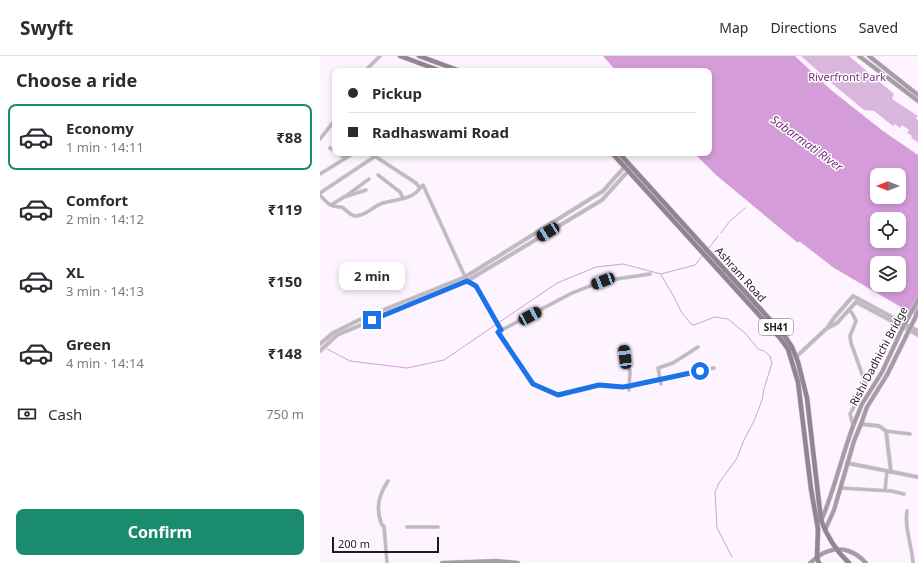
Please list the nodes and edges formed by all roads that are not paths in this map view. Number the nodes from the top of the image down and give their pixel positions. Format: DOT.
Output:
graph roads {
  1 [pos="380,56"];
  2 [pos="400,56"];
  3 [pos="419,56"];
  4 [pos="859,56"];
  5 [pos="868,56"];
  6 [pos="368,68"];
  7 [pos="428,68"];
  8 [pos="452,68"];
  9 [pos="918,95"];
  10 [pos="918,101"];
  11 [pos="332,127"];
  12 [pos="320,139"];
  13 [pos="343,156"];
  14 [pos="349,156"];
  15 [pos="615,156"];
  16 [pos="621,156"];
  17 [pos="374,157"];
  18 [pos="346,158"];
  19 [pos="628,167"];
  20 [pos="320,174"];
  21 [pos="378,175"];
  22 [pos="369,179"];
  23 [pos="420,188"];
  24 [pos="366,190"];
  25 [pos="320,194"];
  26 [pos="344,197"];
  27 [pos="403,198"];
  28 [pos="331,205"];
  29 [pos="650,274"];
  30 [pos="466,279"];
  31 [pos="918,300"];
  32 [pos="849,310"];
  33 [pos="918,312"];
  34 [pos="501,330"];
  35 [pos="826,330"];
  36 [pos="918,331"];
  37 [pos="918,335"];
  38 [pos="320,344"];
  39 [pos="698,347"];
  40 [pos="624,348"];
  41 [pos="320,349"];
  42 [pos="794,358"];
  43 [pos="714,368"];
  44 [pos="660,379"];
  45 [pos="661,384"];
  46 [pos="629,388"];
  47 [pos="854,424"];
  48 [pos="861,424"];
  49 [pos="886,432"];
  50 [pos="910,434"];
  51 [pos="847,463"];
  52 [pos="889,471"];
  53 [pos="918,477"];
  54 [pos="388,481"];
  55 [pos="841,488"];
  56 [pos="885,490"];
  57 [pos="904,494"];
  58 [pos="907,510"];
  59 [pos="821,520"];
  60 [pos="407,527"];
  61 [pos="438,527"];
  62 [pos="818,529"];
  63 [pos="824,530"];
  64 [pos="836,549"];
  65 [pos="817,558"];
  66 [pos="387,563"];
  67 [pos="442,563"];
  68 [pos="518,563"];
  69 [pos="810,563"];
  70 [pos="819,563"];
  71 [pos="849,563"];
  72 [pos="866,563"];
  73 [pos="913,563"];
  1 -- 6 [label="street"];
  2 -- 7 [label="main road"];
  3 -- 8 [label="main road"];
  4 -- 10 [label="main road"];
  5 -- 9 [label="main road"];
  11 -- 12 [label="street"];
  13 -- 18 [label="street"];
  14 -- 18 [label="street"];
  15 -- 19 [label="main road, Ashram Road"];
  16 -- 19 [label="main road, Ashram Road"];
  17 -- 23 [label="street"];
  17 -- 25 [label="street"];
  18 -- 20 [label="street"];
  19 -- 30 [label="street"];
  19 -- 30 [label="street"];
  19 -- 42 [label="main road, Ashram Road"];
  21 -- 27 [label="street"];
  22 -- 26 [label="street"];
  23 -- 27 [label="street"];
  23 -- 30 [label="street"];
  24 -- 26 [label="street"];
  25 -- 28 [label="street"];
  26 -- 28 [label="street"];
  27 -- 28 [label="street"];
  29 -- 34 [label="street"];
  30 -- 34 [label="street"];
  30 -- 38 [label="street"];
  30 -- 41 [label="street"];
  31 -- 47 [label="main road, Rishi Dadhichi Bridge, bridge"];
  32 -- 35 [label="street"];
  32 -- 37 [label="street"];
  32 -- 47 [label="street"];
  33 -- 48 [label="main road, Rishi Dadhichi Bridge, bridge"];
  34 -- 46 [label="street"];
  35 -- 36 [label="street"];
  35 -- 42 [label="street"];
  39 -- 44 [label="street"];
  40 -- 46 [label="street"];
  42 -- 59 [label="main road, Ashram Road"];
  42 -- 62 [label="main road, Ashram Road"];
  43 -- 44 [label="street"];
  44 -- 45 [label="street"];
  44 -- 46 [label="street"];
  47 -- 59 [label="main road, Rishi Dadhichi Bridge"];
  48 -- 49 [label="street"];
  48 -- 51 [label="main road, Rishi Dadhichi Bridge"];
  49 -- 50 [label="street"];
  49 -- 52 [label="street"];
  51 -- 52 [label="street"];
  51 -- 55 [label="main road, Rishi Dadhichi Bridge"];
  52 -- 53 [label="street"];
  52 -- 56 [label="street"];
  54 -- 66 [label="street"];
  55 -- 56 [label="street"];
  55 -- 63 [label="main road, Rishi Dadhichi Bridge"];
  56 -- 57 [label="street"];
  58 -- 73 [label="street"];
  59 -- 62 [label="main road, Rishi Dadhichi Bridge"];
  59 -- 63 [label="main road, Ashram Road"];
  60 -- 61 [label="street"];
  62 -- 65 [label="main road, Ashram Road"];
  63 -- 64 [label="main road, Ashram Road"];
  64 -- 65 [label="main road"];
  64 -- 71 [label="main road, Ashram Road"];
  64 -- 72 [label="main road"];
  65 -- 69 [label="main road"];
  65 -- 70 [label="main road, Ashram Road"];
  67 -- 68 [label="main road"];
}
